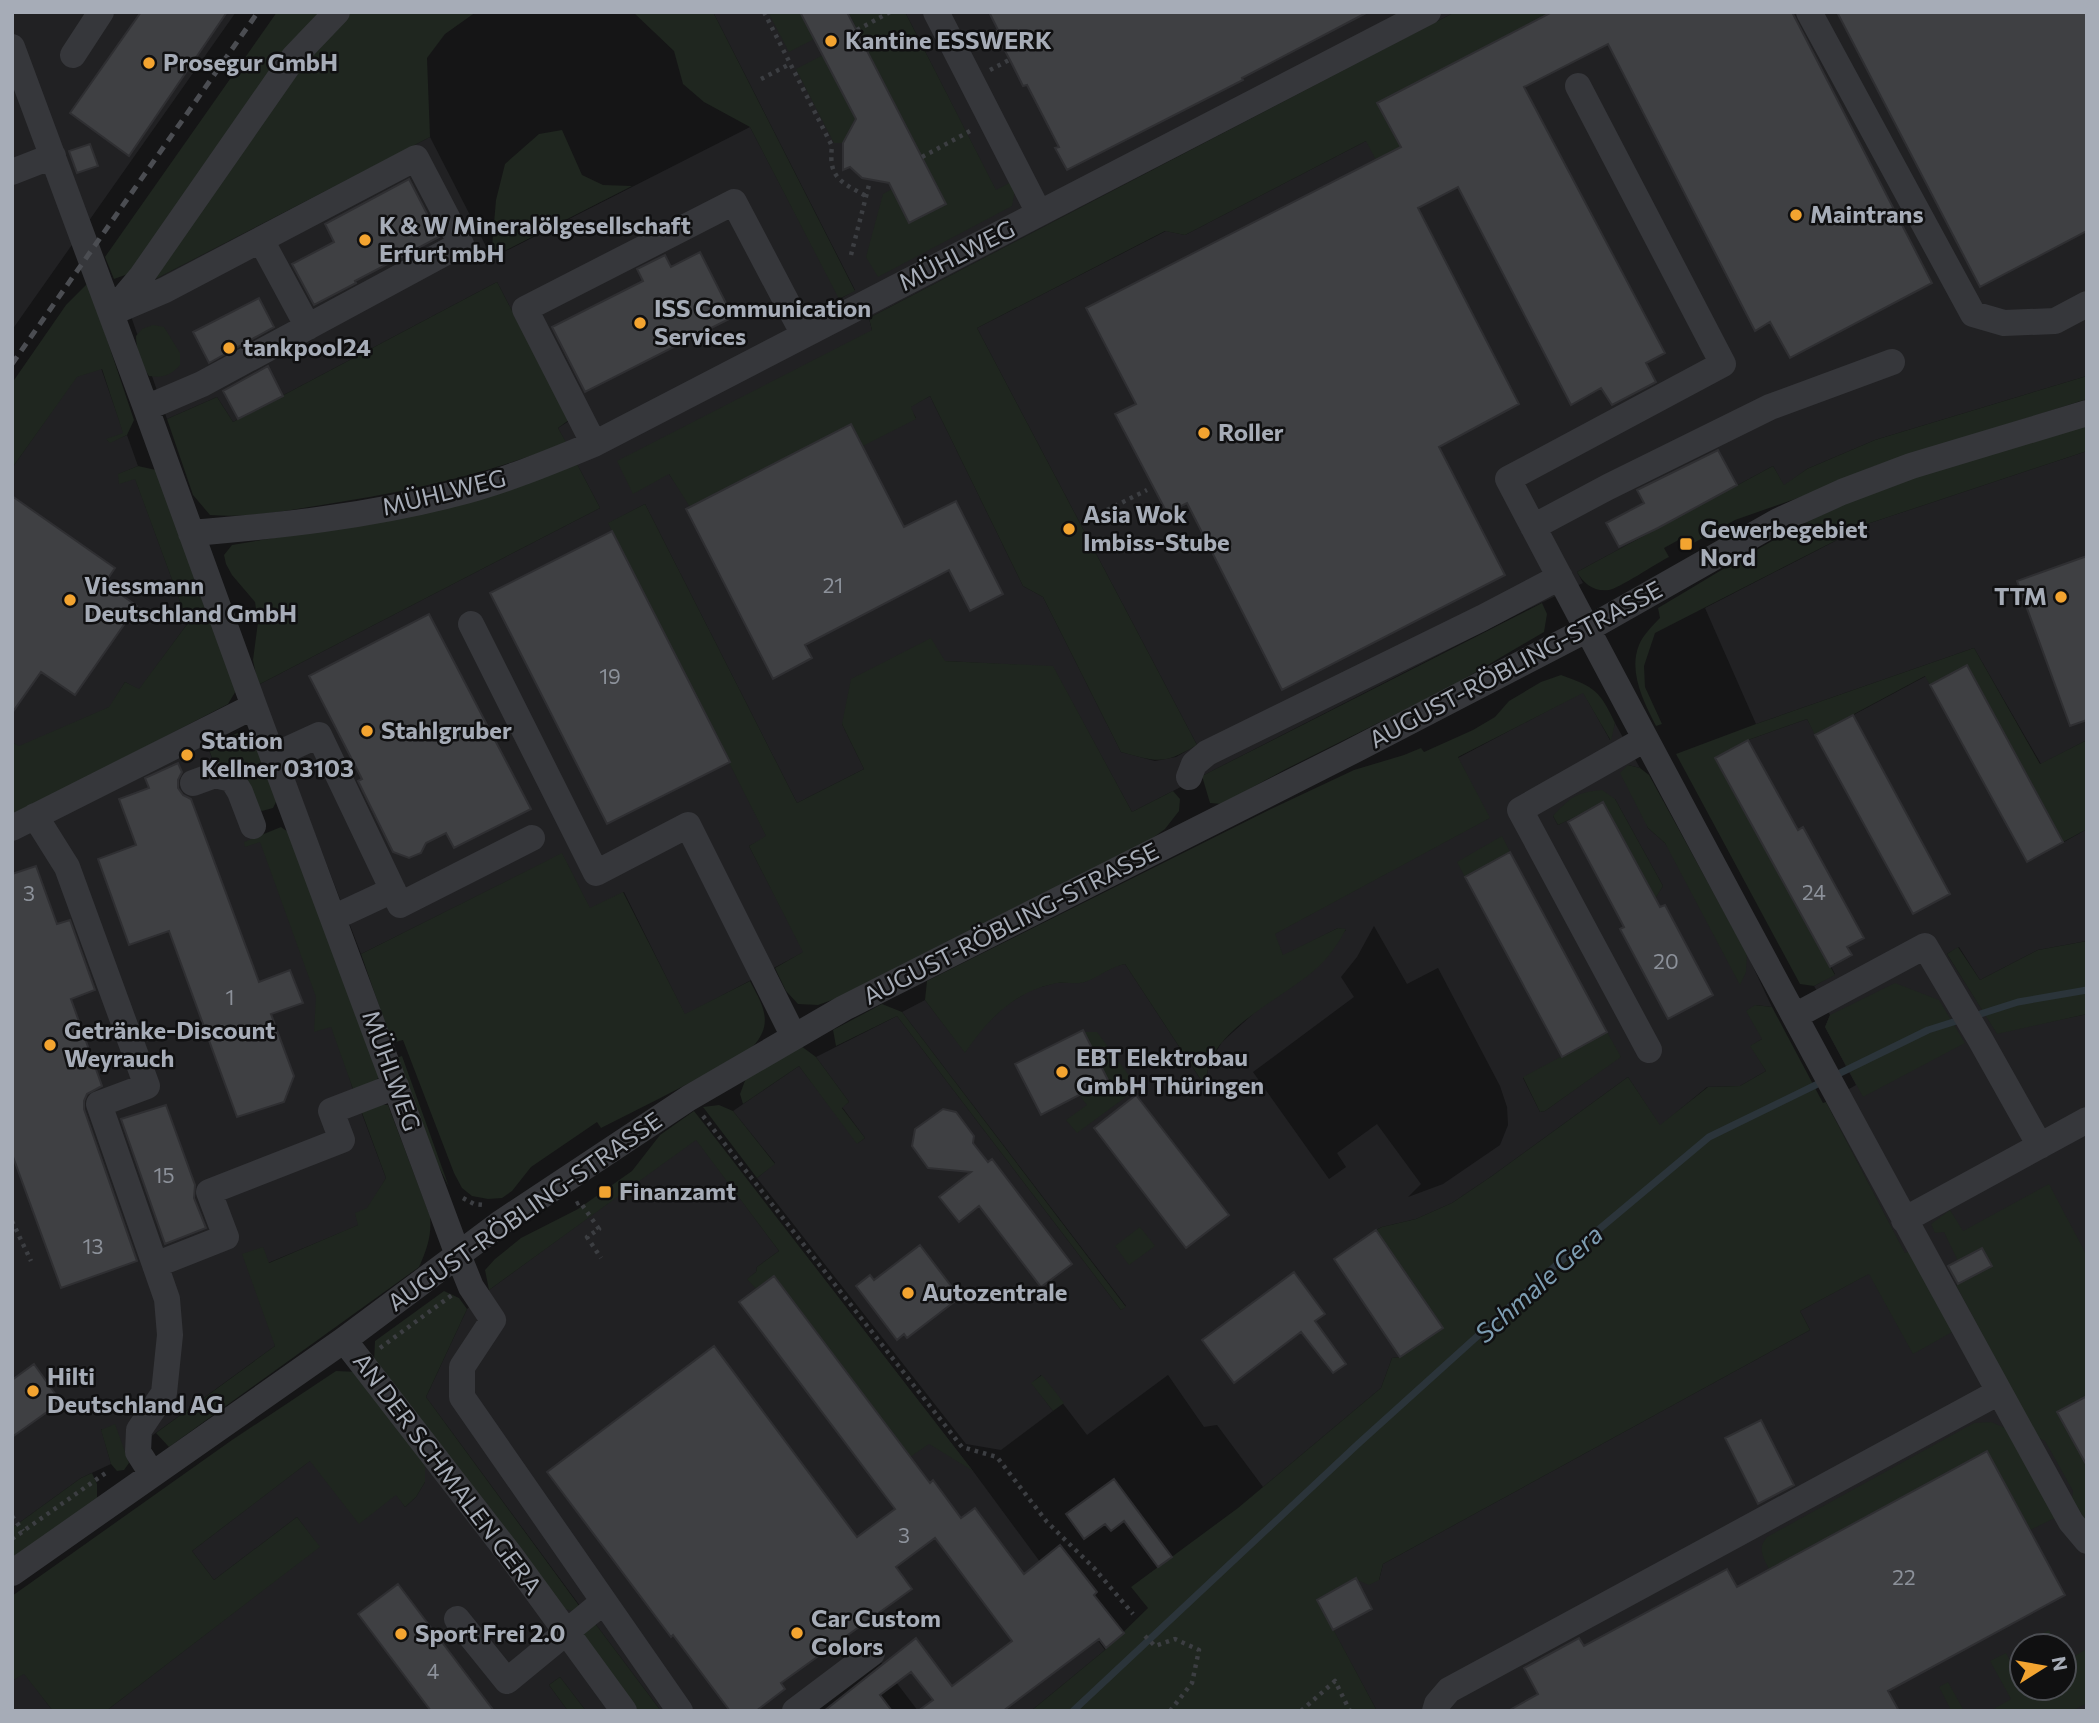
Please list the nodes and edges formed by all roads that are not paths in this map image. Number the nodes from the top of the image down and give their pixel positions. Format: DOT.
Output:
graph roads {
  1 [pos="101,12"];
  2 [pos="337,12"];
  3 [pos="936,12"];
  4 [pos="1428,12"];
  5 [pos="1809,12"];
  6 [pos="12,47"];
  7 [pos="72,55"];
  8 [pos="1578,86"];
  9 [pos="53,156"];
  10 [pos="12,172"];
  11 [pos="1039,213"];
  12 [pos="261,240"];
  13 [pos="2087,304"];
  14 [pos="110,313"];
  15 [pos="308,327"];
  16 [pos="804,335"];
  17 [pos="1892,362"];
  18 [pos="146,408"];
  19 [pos="2087,413"];
  20 [pos="594,444"];
  21 [pos="1533,527"];
  22 [pos="191,533"];
  23 [pos="1560,577"];
  24 [pos="471,624"];
  25 [pos="1586,630"];
  26 [pos="254,706"];
  27 [pos="1645,739"];
  28 [pos="273,756"];
  29 [pos="1189,777"];
  30 [pos="192,782"];
  31 [pos="294,812"];
  32 [pos="36,816"];
  33 [pos="12,828"];
  34 [pos="533,838"];
  35 [pos="393,890"];
  36 [pos="333,918"];
  37 [pos="1795,1016"];
  38 [pos="794,1037"];
  39 [pos="1649,1050"];
  40 [pos="396,1086"];
  41 [pos="2087,1120"];
  42 [pos="2040,1146"];
  43 [pos="1904,1220"];
  44 [pos="458,1255"];
  45 [pos="155,1265"];
  46 [pos="344,1340"];
  47 [pos="1999,1392"];
  48 [pos="152,1474"];
  49 [pos="2087,1541"];
  50 [pos="12,1573"];
  51 [pos="603,1602"];
  52 [pos="457,1619"];
  53 [pos="567,1632"];
  54 [pos="872,1653"];
  55 [pos="624,1711"];
  56 [pos="680,1711"];
  57 [pos="795,1711"];
  58 [pos="1435,1711"];
  1 -- 7 [label="street"];
  2 -- 14 [label="street"];
  3 -- 11 [label="street"];
  4 -- 11 [label="street, MÜHLWEG"];
  5 -- 13 [label="street"];
  6 -- 9 [label="street, MÜHLWEG"];
  8 -- 21 [label="street"];
  9 -- 10 [label="street"];
  9 -- 14 [label="street, MÜHLWEG"];
  11 -- 16 [label="street, MÜHLWEG"];
  12 -- 14 [label="street"];
  12 -- 15 [label="street"];
  12 -- 15 [label="street"];
  14 -- 18 [label="street, MÜHLWEG"];
  15 -- 18 [label="street"];
  16 -- 20 [label="street, MÜHLWEG"];
  16 -- 20 [label="street"];
  17 -- 21 [label="street"];
  18 -- 22 [label="street, MÜHLWEG"];
  19 -- 25 [label="street, AUGUST-RÖBLING-STRASSE"];
  20 -- 22 [label="street, MÜHLWEG"];
  21 -- 23 [label="street"];
  22 -- 26 [label="street, MÜHLWEG"];
  23 -- 25 [label="street"];
  23 -- 29 [label="street"];
  24 -- 38 [label="street"];
  25 -- 27 [label="street"];
  25 -- 38 [label="street, AUGUST-RÖBLING-STRASSE"];
  26 -- 28 [label="street, MÜHLWEG"];
  26 -- 32 [label="street"];
  27 -- 37 [label="street"];
  27 -- 39 [label="street"];
  28 -- 31 [label="street, MÜHLWEG"];
  28 -- 35 [label="street"];
  30 -- 31 [label="street"];
  31 -- 36 [label="street, MÜHLWEG"];
  32 -- 33 [label="street"];
  32 -- 45 [label="street"];
  34 -- 35 [label="street"];
  35 -- 36 [label="street"];
  36 -- 40 [label="street, MÜHLWEG"];
  37 -- 42 [label="street"];
  37 -- 43 [label="street"];
  38 -- 44 [label="street, AUGUST-RÖBLING-STRASSE"];
  40 -- 44 [label="street, MÜHLWEG"];
  40 -- 45 [label="street"];
  41 -- 42 [label="street"];
  42 -- 43 [label="street"];
  43 -- 47 [label="street"];
  44 -- 46 [label="street, AUGUST-RÖBLING-STRASSE"];
  44 -- 51 [label="street, MÜHLWEG"];
  45 -- 48 [label="street"];
  46 -- 48 [label="street, AUGUST-RÖBLING-STRASSE"];
  46 -- 53 [label="street, AN DER SCHMALEN GERA"];
  47 -- 49 [label="street"];
  47 -- 58 [label="street"];
  48 -- 50 [label="street, AUGUST-RÖBLING-STRASSE"];
  51 -- 53 [label="street"];
  51 -- 56 [label="street"];
  52 -- 53 [label="street"];
  53 -- 55 [label="street, AN DER SCHMALEN GERA"];
  54 -- 57 [label="street"];
}
